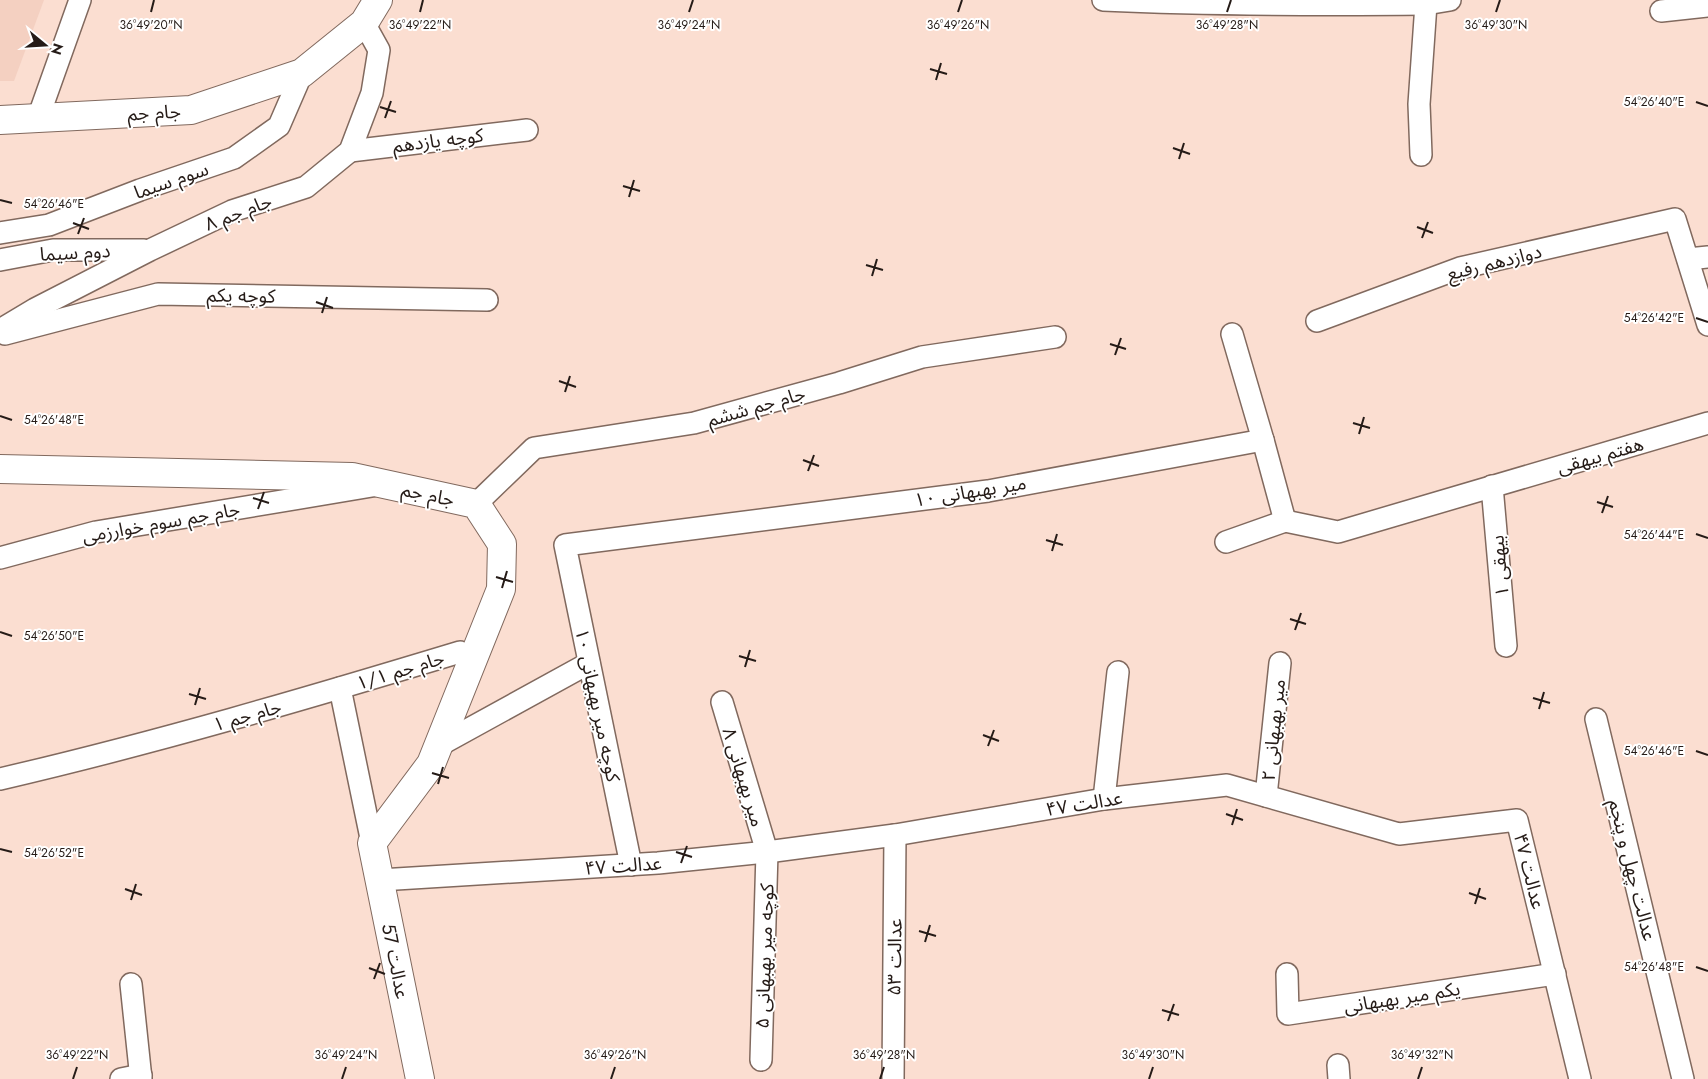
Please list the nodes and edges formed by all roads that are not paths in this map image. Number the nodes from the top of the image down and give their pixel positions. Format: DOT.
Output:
graph roads {
  1 [pos="80,0"];
  2 [pos="378,0"];
  3 [pos="1103,0"];
  4 [pos="1450,0"];
  5 [pos="1188,2"];
  6 [pos="1360,2"];
  7 [pos="1426,4"];
  8 [pos="1708,6"];
  9 [pos="1661,11"];
  10 [pos="364,23"];
  11 [pos="302,73"];
  12 [pos="38,118"];
  13 [pos="0,120"];
  14 [pos="526,130"];
  15 [pos="350,151"];
  16 [pos="1421,155"];
  17 [pos="0,233"];
  18 [pos="150,250"];
  19 [pos="1698,258"];
  20 [pos="0,260"];
  21 [pos="488,300"];
  22 [pos="1317,322"];
  23 [pos="1708,324"];
  24 [pos="0,330"];
  25 [pos="1232,334"];
  26 [pos="0,335"];
  27 [pos="1055,337"];
  28 [pos="1708,423"];
  29 [pos="1263,440"];
  30 [pos="0,469"];
  31 [pos="383,484"];
  32 [pos="1492,486"];
  33 [pos="476,504"];
  34 [pos="1285,521"];
  35 [pos="1226,542"];
  36 [pos="565,545"];
  37 [pos="0,558"];
  38 [pos="1506,646"];
  39 [pos="460,652"];
  40 [pos="589,663"];
  41 [pos="1280,663"];
  42 [pos="1118,672"];
  43 [pos="340,688"];
  44 [pos="722,702"];
  45 [pos="1596,718"];
  46 [pos="438,746"];
  47 [pos="0,779"];
  48 [pos="1266,796"];
  49 [pos="1104,799"];
  50 [pos="895,835"];
  51 [pos="372,843"];
  52 [pos="767,852"];
  53 [pos="631,865"];
  54 [pos="380,880"];
  55 [pos="1288,974"];
  56 [pos="1555,974"];
  57 [pos="131,984"];
  58 [pos="761,1060"];
  59 [pos="134,1078"];
  60 [pos="420,1079"];
  61 [pos="893,1079"];
  62 [pos="1580,1079"];
  63 [pos="1683,1079"];
  1 -- 12 [label="street"];
  2 -- 10 [label="street"];
  3 -- 5 [label="street"];
  4 -- 7 [label="street"];
  5 -- 6 [label="street"];
  6 -- 7 [label="street"];
  7 -- 16 [label="street"];
  8 -- 9 [label="street"];
  10 -- 11 [label="street"];
  10 -- 15 [label="street, ۸ جام جم"];
  11 -- 12 [label="street, جام جم"];
  11 -- 17 [label="street, سوم سیما"];
  12 -- 13 [label="street, جام جم"];
  14 -- 15 [label="street, کوچه یازدهم"];
  15 -- 18 [label="street, ۸ جام جم"];
  18 -- 20 [label="street, دوم سیما"];
  18 -- 24 [label="street, ۸ جام جم"];
  19 -- 22 [label="street, دوازدهم رفیع"];
  19 -- 23 [label="street"];
  21 -- 26 [label="street, کوچه یکم"];
  25 -- 29 [label="street"];
  27 -- 33 [label="street, جام جم ششم"];
  28 -- 32 [label="street, هفتم بیهقی"];
  29 -- 34 [label="street"];
  29 -- 36 [label="street, ۱۰ میر بهبهانی"];
  30 -- 31 [label="street, جام جم"];
  31 -- 33 [label="street, جام جم"];
  31 -- 37 [label="street, جام جم سوم خوارزمی"];
  32 -- 34 [label="street, هفتم بیهقی"];
  32 -- 38 [label="street, بیهقی ۱"];
  33 -- 46 [label="street, جام جم"];
  34 -- 35 [label="street"];
  36 -- 40 [label="street, کوچه میر بهبهانی ۱۰"];
  39 -- 43 [label="street, ۱/۱ جام جم"];
  40 -- 46 [label="street"];
  40 -- 53 [label="street, کوچه میر بهبهانی ۱۰"];
  41 -- 48 [label="street, ۲ میر بهبهانی"];
  42 -- 49 [label="street"];
  43 -- 47 [label="street, ۱ جام جم"];
  43 -- 51 [label="street"];
  44 -- 52 [label="street, ۸ میر بهبهانی"];
  45 -- 63 [label="street, عدالت چهل و پنجم"];
  46 -- 51 [label="street, جام جم"];
  48 -- 49 [label="street, عدالت ۴۷"];
  48 -- 56 [label="street, عدالت ۴۷"];
  49 -- 50 [label="street, عدالت ۴۷"];
  50 -- 52 [label="street, عدالت ۴۷"];
  50 -- 61 [label="street, عدالت ۵۳"];
  51 -- 54 [label="street, عدالت 57"];
  52 -- 53 [label="street, عدالت ۴۷"];
  52 -- 58 [label="street, کوچه میر بهبهانی ۵"];
  53 -- 54 [label="street, عدالت ۴۷"];
  54 -- 60 [label="street, عدالت 57"];
  55 -- 56 [label="street, یکم میر بهبهانی"];
  56 -- 62 [label="street, عدالت ۴۷"];
  57 -- 59 [label="street"];
}
